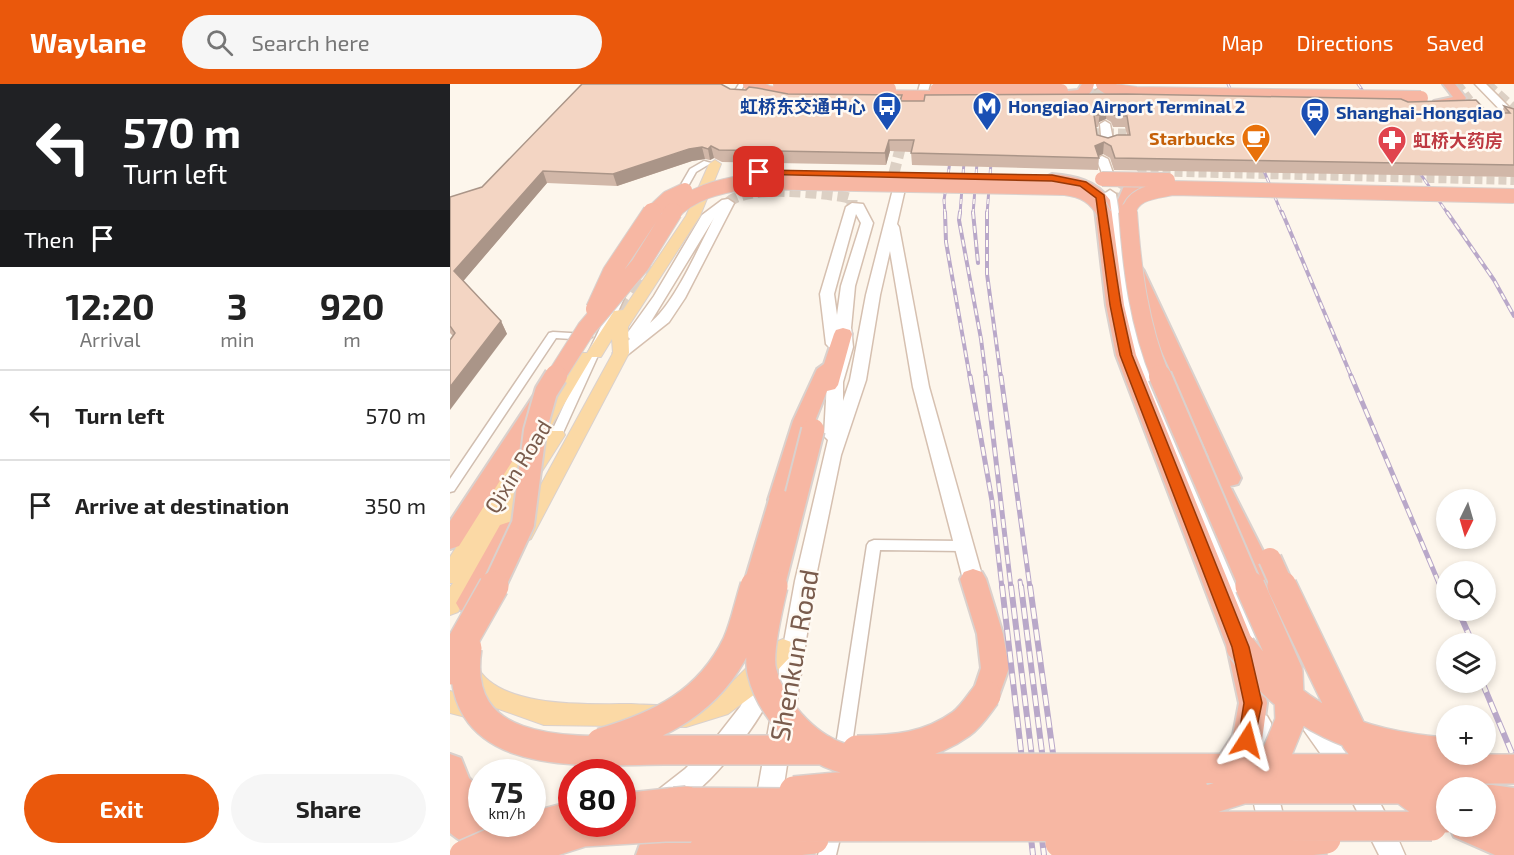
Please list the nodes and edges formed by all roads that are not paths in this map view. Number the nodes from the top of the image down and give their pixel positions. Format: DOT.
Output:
graph roads {
  1 [pos="742,84"];
  2 [pos="761,84"];
  3 [pos="780,84"];
  4 [pos="916,84"];
  5 [pos="925,84"];
  6 [pos="1094,84"];
  7 [pos="1447,84"];
  8 [pos="1480,84"];
  9 [pos="1489,84"];
  10 [pos="1125,90"];
  11 [pos="747,91"];
  12 [pos="1046,97"];
  13 [pos="1100,124"];
  14 [pos="1104,145"];
  15 [pos="1106,159"];
  16 [pos="705,163"];
  17 [pos="1107,173"];
  18 [pos="1052,178"];
  19 [pos="1167,180"];
  20 [pos="1514,188"];
  21 [pos="681,189"];
  22 [pos="896,191"];
  23 [pos="1514,196"];
  24 [pos="1107,204"];
  25 [pos="664,216"];
  26 [pos="1127,216"];
  27 [pos="1132,264"];
  28 [pos="651,266"];
  29 [pos="624,280"];
  30 [pos="864,291"];
  31 [pos="1150,327"];
  32 [pos="581,333"];
  33 [pos="867,334"];
  34 [pos="844,340"];
  35 [pos="593,351"];
  36 [pos="621,353"];
  37 [pos="826,379"];
  38 [pos="546,392"];
  39 [pos="581,425"];
  40 [pos="556,435"];
  41 [pos="832,455"];
  42 [pos="544,472"];
  43 [pos="450,488"];
  44 [pos="509,531"];
  45 [pos="450,540"];
  46 [pos="963,546"];
  47 [pos="1255,559"];
  48 [pos="450,574"];
  49 [pos="973,579"];
  50 [pos="805,580"];
  51 [pos="450,606"];
  52 [pos="1295,615"];
  53 [pos="462,631"];
  54 [pos="783,649"];
  55 [pos="1249,651"];
  56 [pos="450,670"];
  57 [pos="1288,672"];
  58 [pos="1334,695"];
  59 [pos="450,702"];
  60 [pos="557,715"];
  61 [pos="1328,741"];
  62 [pos="579,749"];
  63 [pos="1436,752"];
  64 [pos="1496,754"];
  65 [pos="1514,754"];
  66 [pos="1259,758"];
  67 [pos="450,768"];
  68 [pos="1514,769"];
  69 [pos="1436,782"];
  70 [pos="1436,788"];
  71 [pos="1496,788"];
  72 [pos="1514,788"];
  73 [pos="468,801"];
  74 [pos="1496,801"];
  75 [pos="673,802"];
  76 [pos="1514,803"];
  77 [pos="636,806"];
  78 [pos="450,812"];
  79 [pos="1436,814"];
  80 [pos="636,816"];
  81 [pos="1436,823"];
  82 [pos="1436,824"];
  83 [pos="1496,825"];
  84 [pos="1514,825"];
  85 [pos="558,826"];
  86 [pos="636,826"];
  87 [pos="468,828"];
  88 [pos="1090,828"];
  89 [pos="546,832"];
  90 [pos="558,836"];
  91 [pos="503,837"];
  92 [pos="1491,837"];
  93 [pos="1514,847"];
  94 [pos="711,854"];
  95 [pos="464,855"];
  96 [pos="516,855"];
  97 [pos="560,855"];
  98 [pos="652,855"];
  99 [pos="745,855"];
  100 [pos="759,855"];
  101 [pos="827,855"];
  102 [pos="1286,855"];
  103 [pos="1392,855"];
  1 -- 11 [label="street"];
  2 -- 11 [label="main road"];
  3 -- 6 [label="highway, bridge"];
  4 -- 5 [label="main road"];
  6 -- 7 [label="highway, bridge"];
  6 -- 10 [label="highway, bridge"];
  6 -- 12 [label="highway"];
  7 -- 10 [label="highway, bridge"];
  8 -- 9 [label="main road"];
  10 -- 12 [label="highway"];
  11 -- 12 [label="highway, bridge"];
  13 -- 14 [label="main road"];
  15 -- 17 [label="main road"];
  16 -- 21 [label="street"];
  16 -- 28 [label="main road"];
  16 -- 29 [label="street"];
  16 -- 35 [label="main road, Qixin Road"];
  16 -- 36 [label="main road"];
  18 -- 19 [label="highway, bridge"];
  18 -- 24 [label="highway"];
  18 -- 32 [label="highway, bridge"];
  19 -- 20 [label="highway"];
  19 -- 26 [label="highway, bridge"];
  22 -- 30 [label="main road, Shenkun Road"];
  22 -- 33 [label="main road, Shenkun Road"];
  22 -- 46 [label="main road"];
  23 -- 26 [label="highway, bridge"];
  24 -- 32 [label="highway, bridge"];
  24 -- 55 [label="highway"];
  25 -- 29 [label="street"];
  26 -- 27 [label="highway, bridge"];
  27 -- 52 [label="highway, bridge"];
  27 -- 57 [label="highway, bridge"];
  29 -- 32 [label="street"];
  29 -- 35 [label="street"];
  30 -- 33 [label="main road, Shenkun Road"];
  30 -- 34 [label="main road"];
  31 -- 47 [label="highway"];
  32 -- 35 [label="street"];
  32 -- 38 [label="highway, bridge"];
  32 -- 43 [label="street"];
  33 -- 41 [label="main road, Shenkun Road"];
  34 -- 37 [label="highway"];
  34 -- 37 [label="main road, Shenkun Road"];
  34 -- 41 [label="main road, Shenkun Road"];
  35 -- 40 [label="street"];
  35 -- 48 [label="main road, Qixin Road"];
  36 -- 36 [label="main road"];
  36 -- 39 [label="main road"];
  37 -- 62 [label="highway, bridge"];
  37 -- 68 [label="highway, bridge"];
  38 -- 45 [label="highway, bridge"];
  38 -- 53 [label="highway, bridge"];
  39 -- 42 [label="main road"];
  39 -- 60 [label="main road"];
  40 -- 42 [label="main road"];
  40 -- 51 [label="main road"];
  41 -- 50 [label="main road, Shenkun Road"];
  42 -- 44 [label="main road"];
  44 -- 53 [label="highway"];
  46 -- 49 [label="main road"];
  46 -- 101 [label="street"];
  47 -- 52 [label="highway, bridge"];
  47 -- 57 [label="highway, bridge"];
  49 -- 62 [label="highway, bridge"];
  50 -- 54 [label="main road"];
  50 -- 100 [label="main road, Shenkun Road"];
  52 -- 58 [label="highway, bridge"];
  53 -- 56 [label="highway, bridge"];
  53 -- 62 [label="highway, bridge"];
  54 -- 60 [label="main road"];
  54 -- 80 [label="main road"];
  55 -- 61 [label="main road"];
  55 -- 63 [label="highway, bridge"];
  55 -- 66 [label="main road"];
  55 -- 88 [label="highway, bridge"];
  57 -- 75 [label="highway, bridge"];
  58 -- 69 [label="highway, bridge"];
  58 -- 79 [label="highway, bridge"];
  59 -- 60 [label="main road"];
  61 -- 66 [label="main road"];
  61 -- 103 [label="main road"];
  64 -- 65 [label="highway"];
  66 -- 102 [label="main road"];
  67 -- 73 [label="highway"];
  70 -- 75 [label="highway, bridge"];
  71 -- 72 [label="highway"];
  74 -- 76 [label="highway"];
  75 -- 77 [label="highway, bridge"];
  78 -- 87 [label="highway"];
  81 -- 88 [label="highway, bridge"];
  82 -- 94 [label="highway, bridge"];
  83 -- 84 [label="highway"];
  85 -- 95 [label="highway, bridge"];
  86 -- 94 [label="main road"];
  88 -- 89 [label="highway, bridge"];
  90 -- 96 [label="main road"];
  91 -- 97 [label="highway, bridge"];
  92 -- 93 [label="highway"];
  94 -- 98 [label="highway"];
  94 -- 99 [label="highway, bridge"];
}
